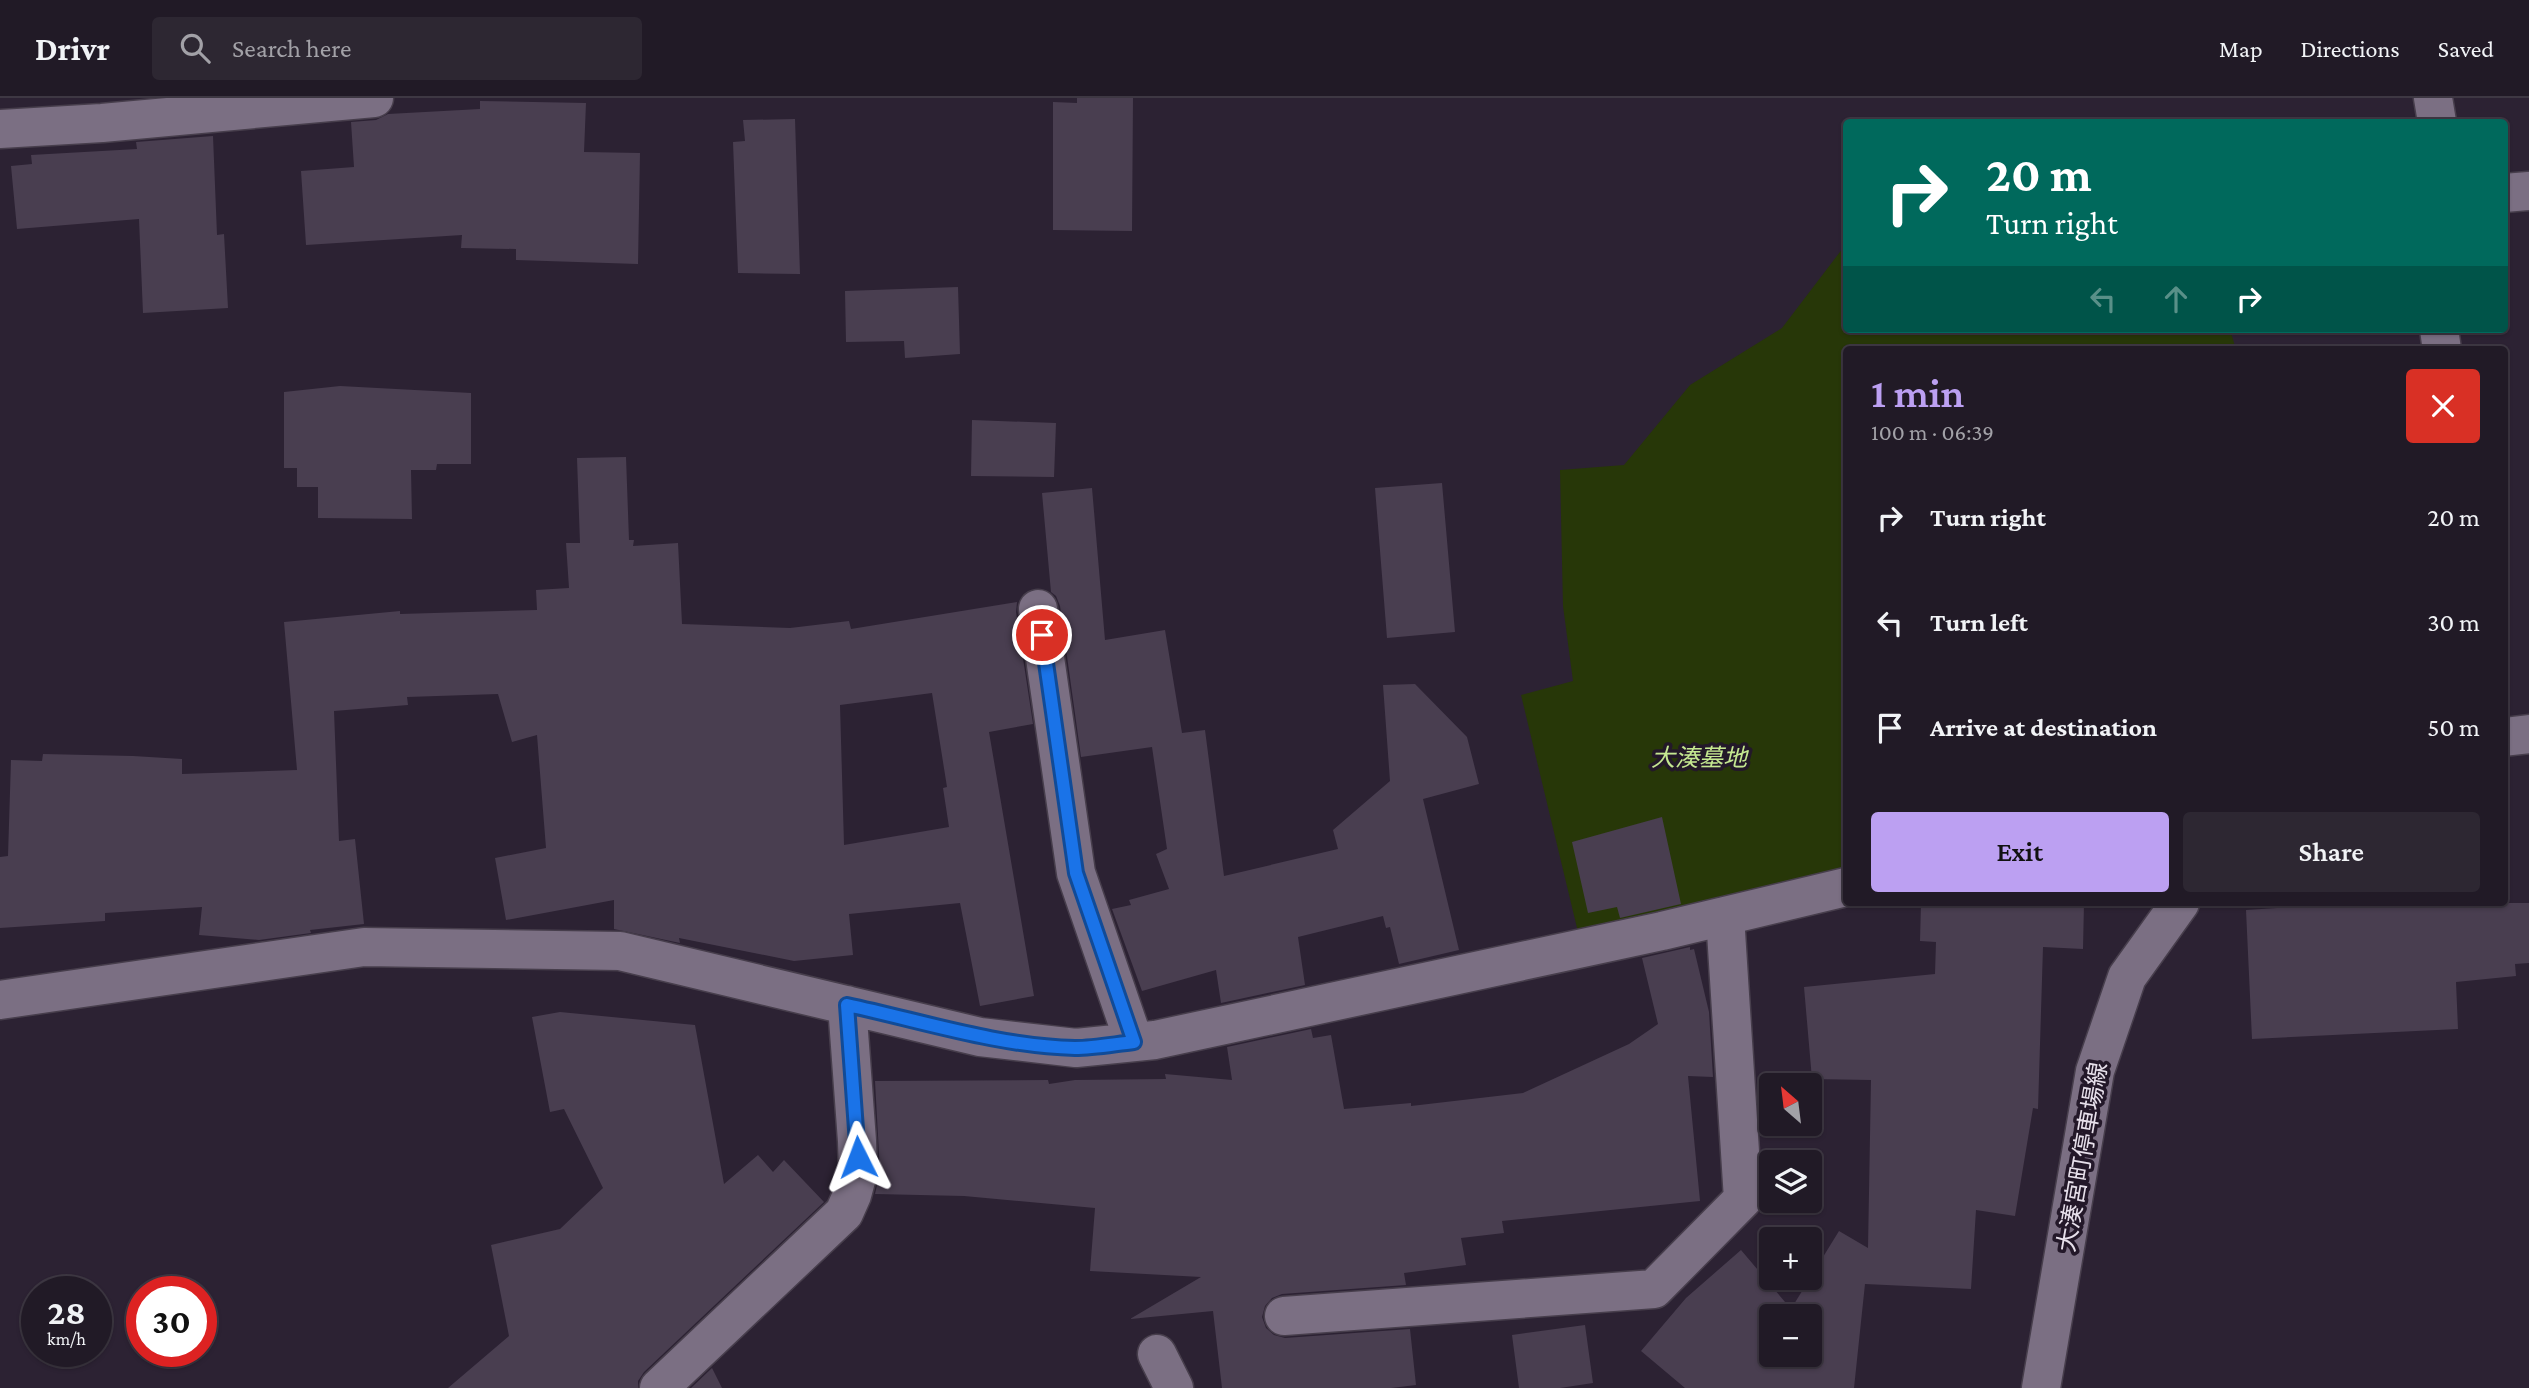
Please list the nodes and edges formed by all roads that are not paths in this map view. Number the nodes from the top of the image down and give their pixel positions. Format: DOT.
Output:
graph roads {
  1 [pos="374,98"];
  2 [pos="2433,98"];
  3 [pos="2436,119"];
  4 [pos="0,129"];
  5 [pos="2529,191"];
  6 [pos="2508,193"];
  7 [pos="1038,609"];
  8 [pos="2529,734"];
  9 [pos="2508,737"];
  10 [pos="1843,888"];
  11 [pos="2178,906"];
  12 [pos="1725,916"];
  13 [pos="0,1000"];
  14 [pos="847,1005"];
  15 [pos="1134,1042"];
  16 [pos="1284,1316"];
  17 [pos="1157,1354"];
  18 [pos="659,1388"];
  19 [pos="1174,1388"];
  20 [pos="2041,1388"];
  1 -- 4 [label="street"];
  2 -- 3 [label="street"];
  5 -- 6 [label="street"];
  7 -- 15 [label="street"];
  8 -- 9 [label="street"];
  10 -- 12 [label="street"];
  11 -- 20 [label="street, 大湊宮町停車場線"];
  12 -- 15 [label="street"];
  12 -- 16 [label="street"];
  13 -- 14 [label="street"];
  14 -- 15 [label="street"];
  14 -- 18 [label="street"];
  17 -- 19 [label="street"];
}
